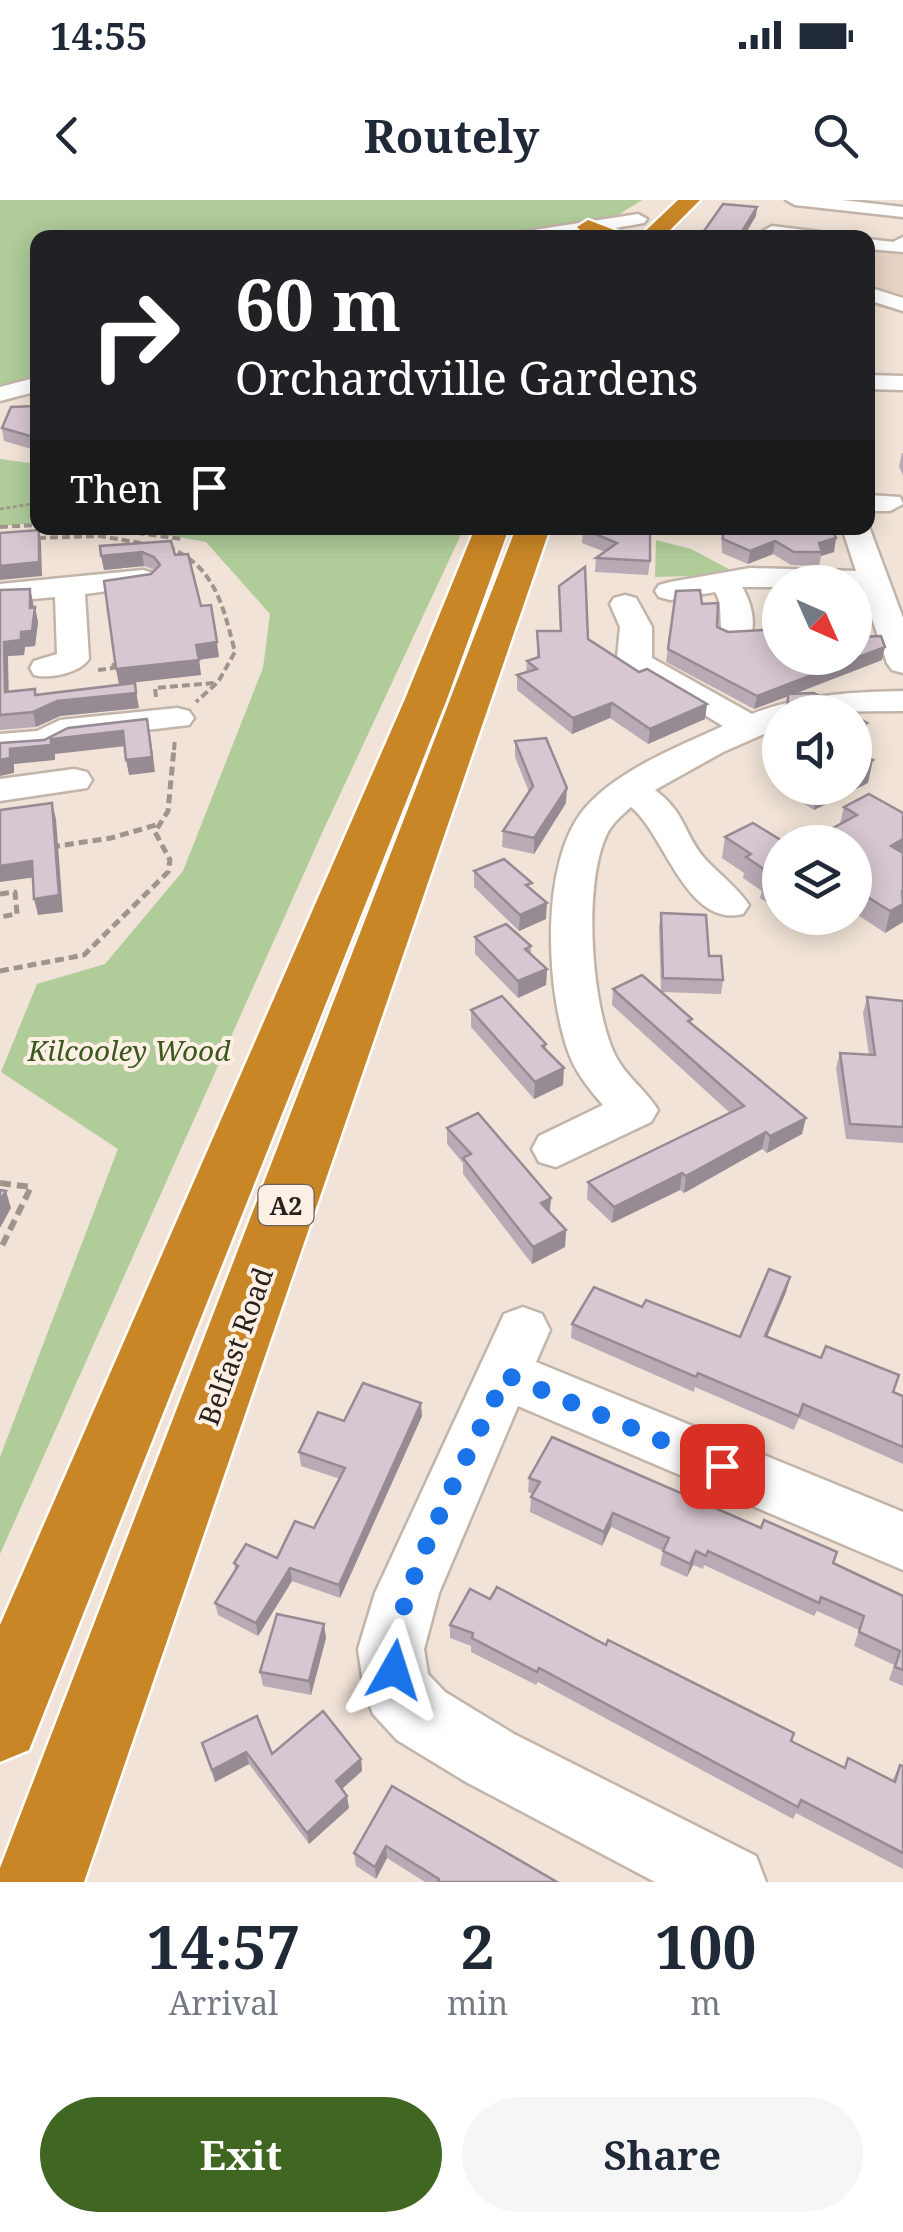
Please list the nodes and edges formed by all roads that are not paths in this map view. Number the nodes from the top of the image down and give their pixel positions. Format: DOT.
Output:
graph roads {
  1 [pos="690,200"];
  2 [pos="792,200"];
  3 [pos="660,201"];
  4 [pos="838,224"];
  5 [pos="885,224"];
  6 [pos="624,230"];
  7 [pos="773,230"];
  8 [pos="797,230"];
  9 [pos="903,243"];
  10 [pos="875,295"];
  11 [pos="903,304"];
  12 [pos="875,382"];
  13 [pos="903,383"];
  14 [pos="30,386"];
  15 [pos="0,394"];
  16 [pos="489,535"];
  17 [pos="530,535"];
  18 [pos="858,535"];
  19 [pos="143,579"];
  20 [pos="874,580"];
  21 [pos="723,581"];
  22 [pos="70,586"];
  23 [pos="670,591"];
  24 [pos="0,593"];
  25 [pos="626,604"];
  26 [pos="737,634"];
  27 [pos="60,663"];
  28 [pos="903,663"];
  29 [pos="903,701"];
  30 [pos="872,702"];
  31 [pos="762,714"];
  32 [pos="177,718"];
  33 [pos="762,723"];
  34 [pos="0,732"];
  35 [pos="55,733"];
  36 [pos="0,744"];
  37 [pos="74,780"];
  38 [pos="0,790"];
  39 [pos="634,791"];
  40 [pos="728,905"];
  41 [pos="556,1149"];
  42 [pos="903,1541"];
  43 [pos="0,1721"];
  44 [pos="39,1882"];
  45 [pos="730,1882"];
  1 -- 6 [label="highway"];
  2 -- 5 [label="street"];
  2 -- 7 [label="street"];
  3 -- 6 [label="highway"];
  4 -- 5 [label="street"];
  4 -- 8 [label="street"];
  5 -- 9 [label="street"];
  10 -- 11 [label="street"];
  12 -- 13 [label="street"];
  14 -- 15 [label="street"];
  16 -- 43 [label="highway, A2"];
  17 -- 44 [label="highway, Belfast Road / A2"];
  18 -- 20 [label="street"];
  19 -- 22 [label="street"];
  20 -- 21 [label="street"];
  20 -- 28 [label="street"];
  21 -- 23 [label="street"];
  21 -- 26 [label="street"];
  22 -- 24 [label="street"];
  22 -- 27 [label="street"];
  25 -- 31 [label="street"];
  29 -- 30 [label="street"];
  32 -- 35 [label="street"];
  33 -- 39 [label="street"];
  34 -- 35 [label="street"];
  35 -- 36 [label="street"];
  37 -- 38 [label="street"];
  39 -- 40 [label="street"];
  39 -- 41 [label="street"];
  42 -- 45 [label="street"];
}
